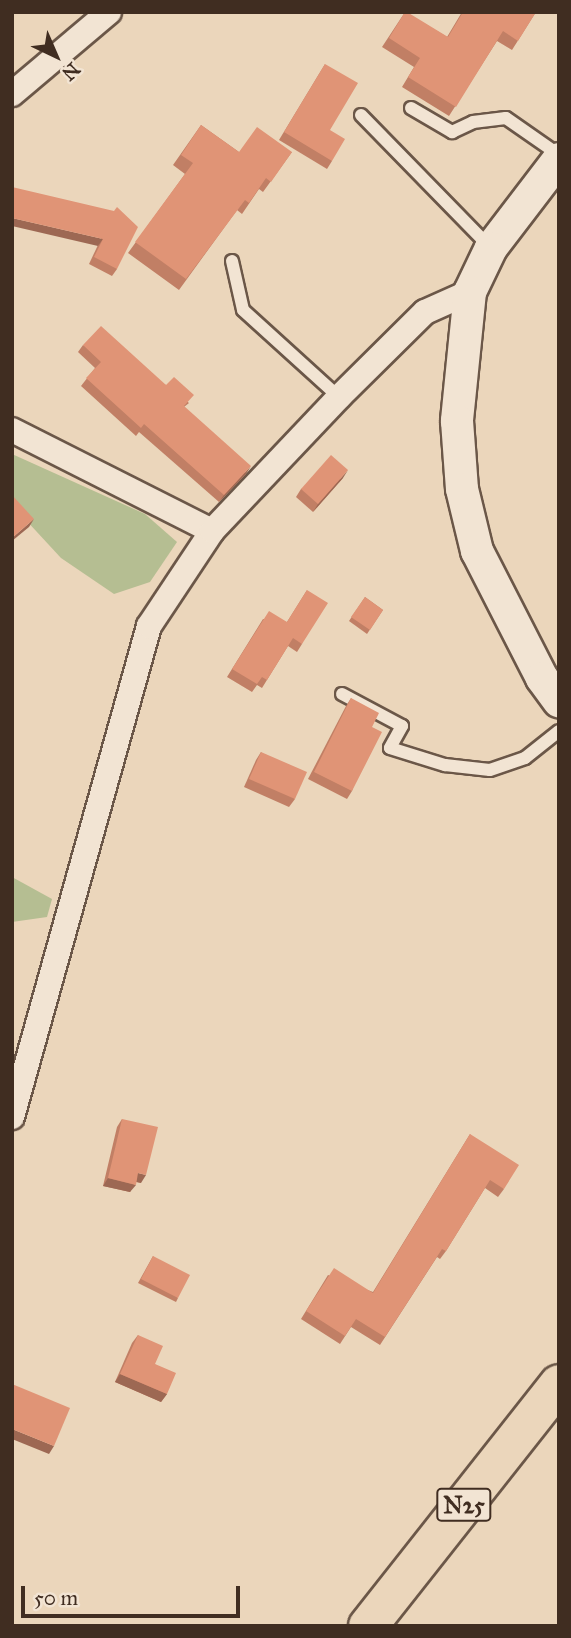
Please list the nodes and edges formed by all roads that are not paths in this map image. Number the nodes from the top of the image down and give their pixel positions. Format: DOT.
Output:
graph roads {
  1 [pos="109,12"];
  2 [pos="12,94"];
  3 [pos="411,108"];
  4 [pos="361,115"];
  5 [pos="559,157"];
  6 [pos="491,248"];
  7 [pos="232,261"];
  8 [pos="470,292"];
  9 [pos="339,397"];
  10 [pos="12,430"];
  11 [pos="212,531"];
  12 [pos="342,694"];
  13 [pos="559,701"];
  14 [pos="559,731"];
  15 [pos="12,1117"];
  16 [pos="559,1384"];
  17 [pos="368,1626"];
  1 -- 2 [label="street"];
  3 -- 5 [label="lane"];
  4 -- 6 [label="lane"];
  5 -- 6 [label="street"];
  6 -- 8 [label="street"];
  7 -- 9 [label="lane"];
  8 -- 9 [label="street"];
  8 -- 13 [label="street"];
  9 -- 11 [label="street"];
  10 -- 11 [label="street"];
  11 -- 15 [label="street"];
  12 -- 14 [label="lane"];
  16 -- 17 [label="highway, N25"];
}
